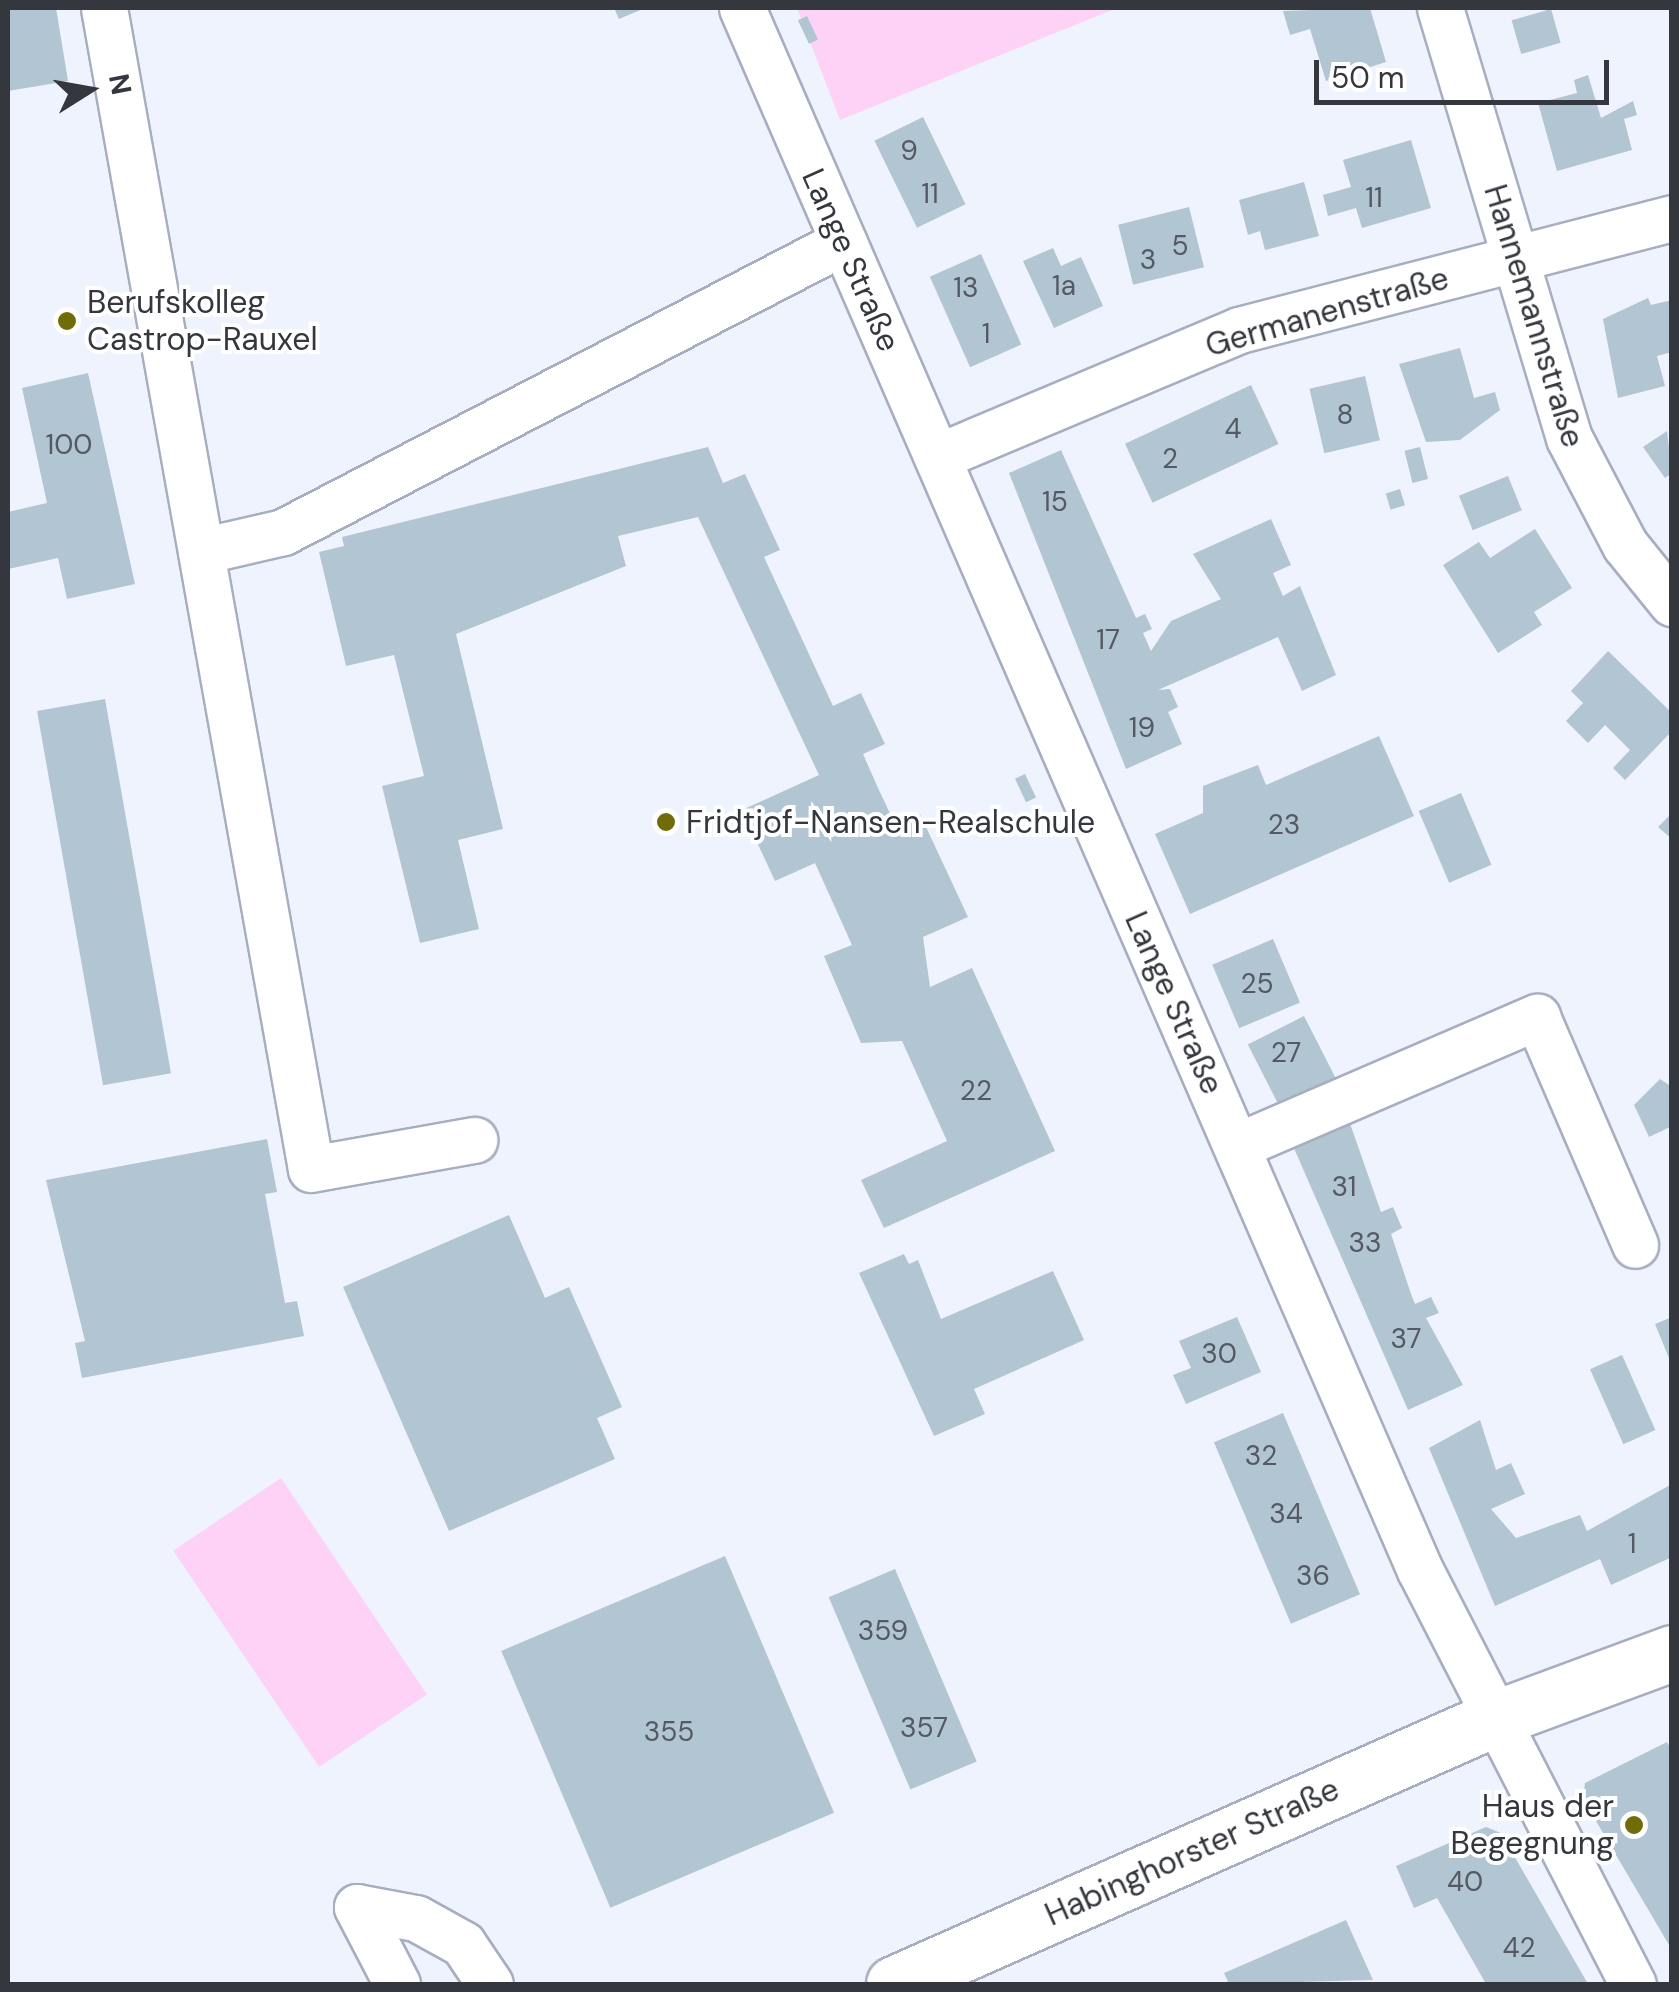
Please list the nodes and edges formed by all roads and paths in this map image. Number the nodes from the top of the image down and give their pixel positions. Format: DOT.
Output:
graph roads {
  1 [pos="104,8"];
  2 [pos="742,8"];
  3 [pos="1440,8"];
  4 [pos="1672,218"];
  5 [pos="843,242"];
  6 [pos="1514,261"];
  7 [pos="936,457"];
  8 [pos="202,551"];
  9 [pos="1672,603"];
  10 [pos="474,1140"];
  11 [pos="1236,1146"];
  12 [pos="1635,1245"];
  13 [pos="1672,1653"];
  14 [pos="1491,1720"];
  15 [pos="397,1984"];
  16 [pos="490,1984"];
  17 [pos="894,1984"];
  18 [pos="1633,1984"];
  1 -- 8 [label="street"];
  2 -- 5 [label="street, Lange Straße"];
  3 -- 6 [label="street, Hannemannstraße"];
  4 -- 6 [label="street, Germanenstraße"];
  5 -- 7 [label="street, Lange Straße"];
  5 -- 8 [label="street"];
  6 -- 7 [label="street, Germanenstraße"];
  6 -- 9 [label="street, Hannemannstraße"];
  7 -- 11 [label="street, Lange Straße"];
  8 -- 10 [label="street"];
  11 -- 12 [label="street"];
  11 -- 14 [label="street, Lange Straße"];
  13 -- 14 [label="main road, Habinghorster Straße"];
  14 -- 17 [label="main road, Habinghorster Straße"];
  14 -- 18 [label="street, Lange Straße"];
  15 -- 16 [label="street"];
}
